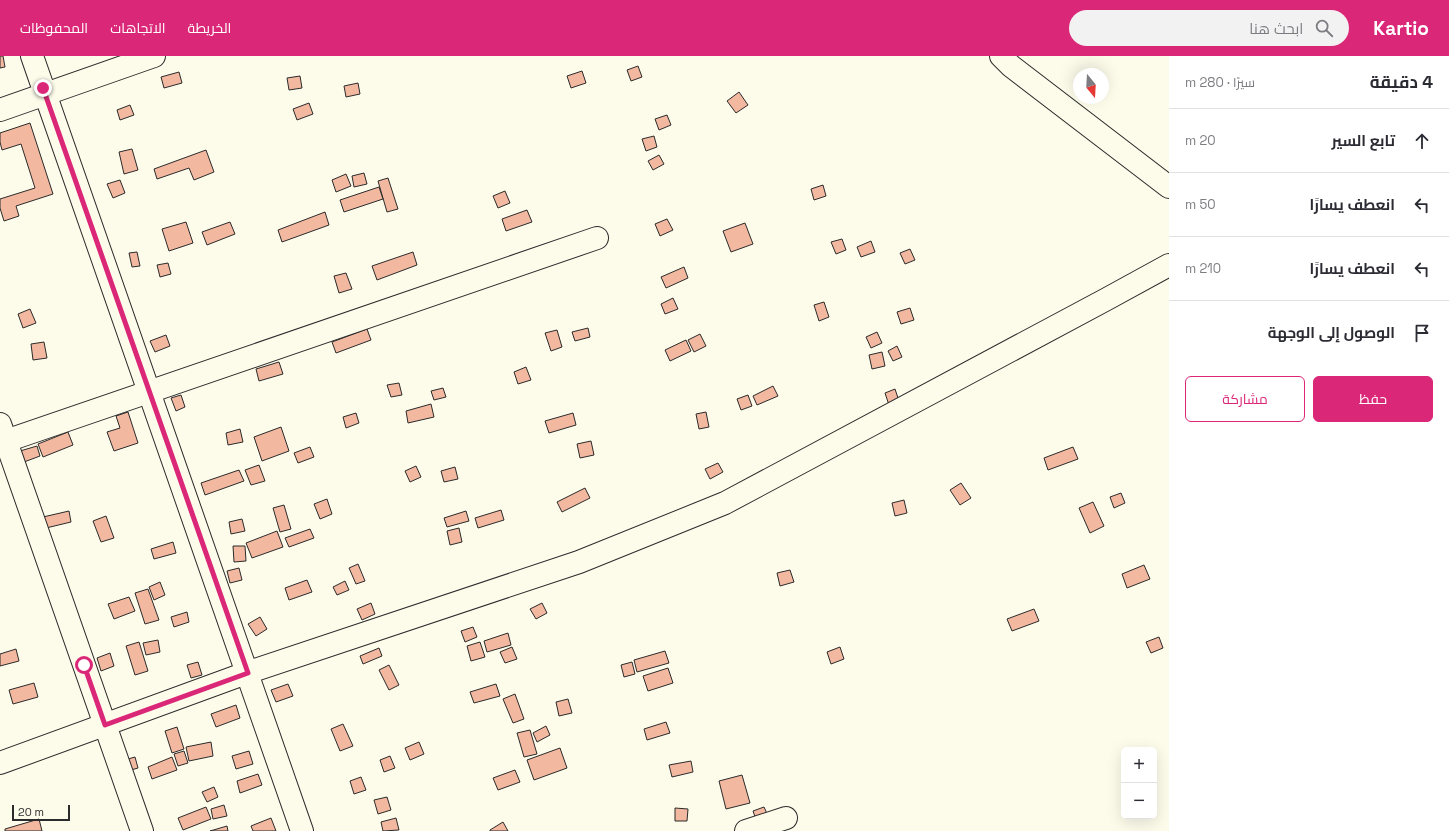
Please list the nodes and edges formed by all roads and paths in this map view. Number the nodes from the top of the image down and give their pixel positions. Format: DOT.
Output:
graph roads {
  1 [pos="32,56"];
  2 [pos="154,56"];
  3 [pos="1001,56"];
  4 [pos="46,94"];
  5 [pos="0,110"];
  6 [pos="1169,187"];
  7 [pos="597,238"];
  8 [pos="1169,265"];
  9 [pos="150,392"];
  10 [pos="2,436"];
  11 [pos="248,673"];
  12 [pos="105,725"];
  13 [pos="0,763"];
  14 [pos="786,818"];
  15 [pos="142,831"];
  16 [pos="302,831"];
  17 [pos="746,831"];
  1 -- 4 [label="street"];
  2 -- 4 [label="street"];
  3 -- 6 [label="street"];
  4 -- 5 [label="street"];
  4 -- 9 [label="street"];
  7 -- 9 [label="street"];
  8 -- 11 [label="street"];
  9 -- 10 [label="street"];
  9 -- 11 [label="street"];
  10 -- 12 [label="street"];
  11 -- 12 [label="street"];
  11 -- 16 [label="street"];
  12 -- 13 [label="street"];
  12 -- 15 [label="street"];
  14 -- 17 [label="street"];
}
